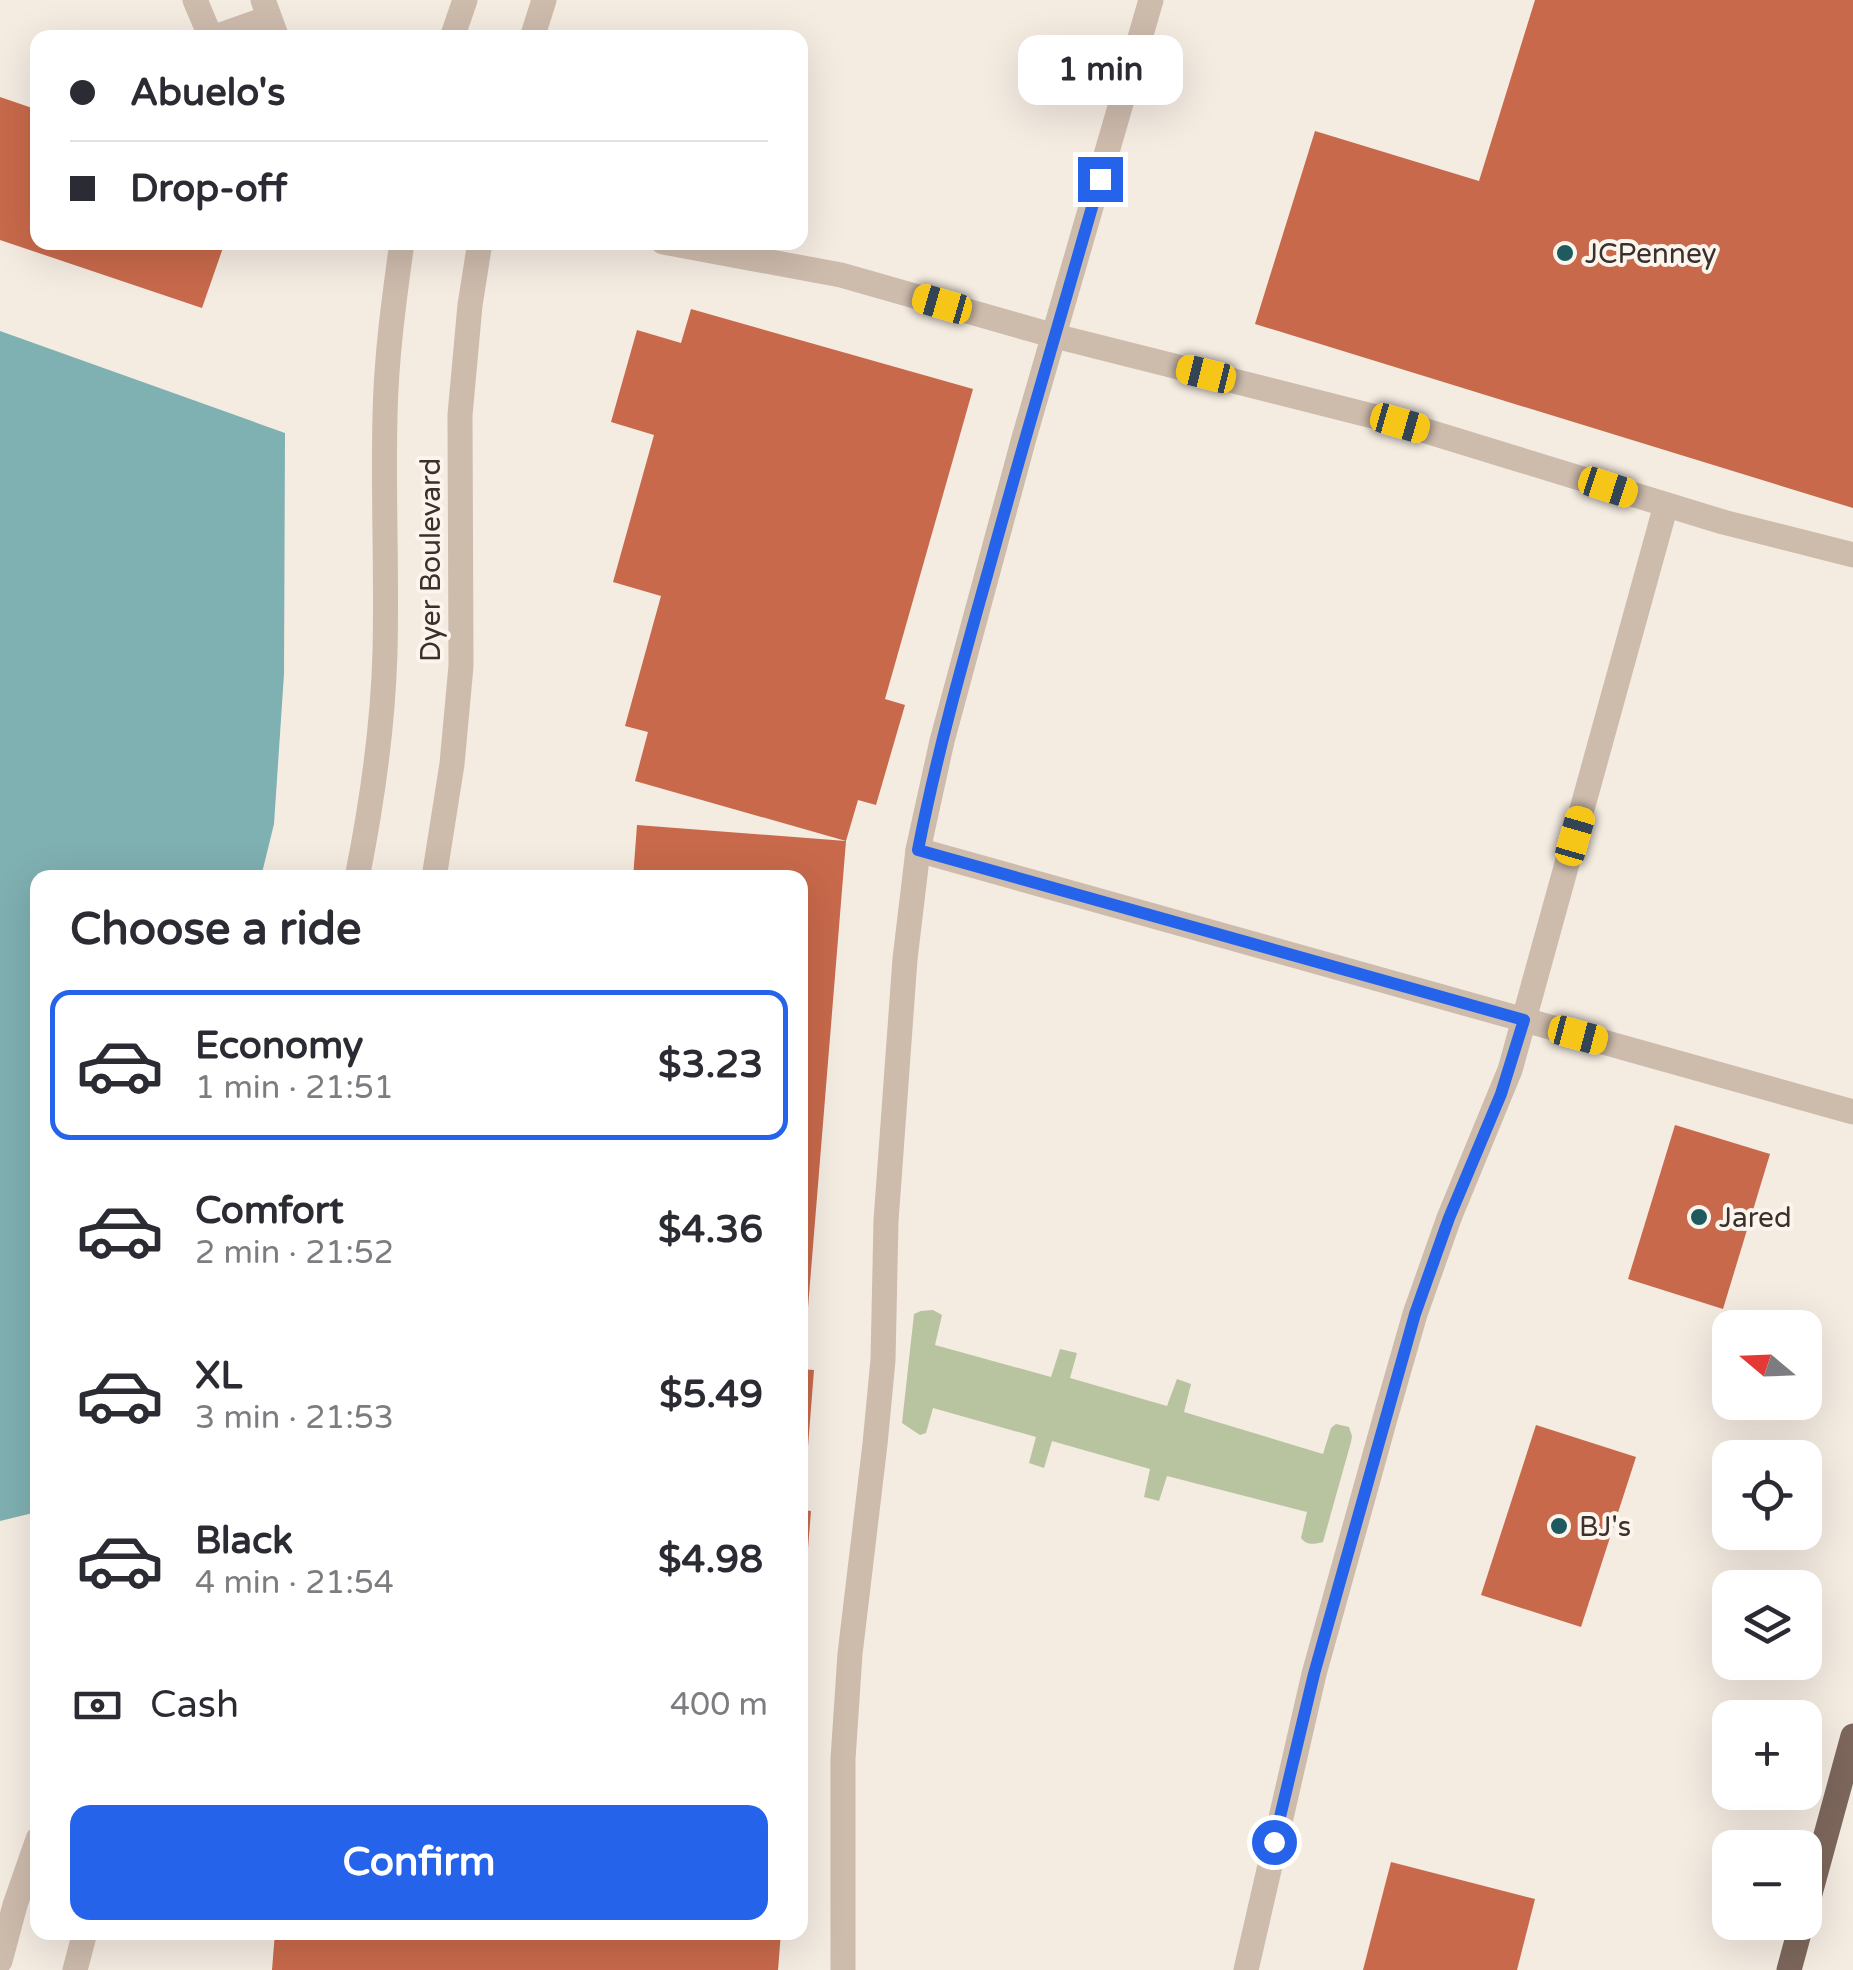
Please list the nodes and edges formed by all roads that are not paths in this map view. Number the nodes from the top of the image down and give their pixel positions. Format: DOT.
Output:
graph roads {
  1 [pos="195,0"];
  2 [pos="464,0"];
  3 [pos="544,0"];
  4 [pos="1152,0"];
  5 [pos="270,18"];
  6 [pos="208,30"];
  7 [pos="235,30"];
  8 [pos="455,30"];
  9 [pos="535,30"];
  10 [pos="401,250"];
  11 [pos="479,250"];
  12 [pos="706,250"];
  13 [pos="1054,336"];
  14 [pos="1666,505"];
  15 [pos="1853,555"];
  16 [pos="918,850"];
  17 [pos="359,870"];
  18 [pos="435,870"];
  19 [pos="1524,1020"];
  20 [pos="1853,1112"];
  21 [pos="1853,1736"];
  22 [pos="1822,1850"];
  23 [pos="30,1862"];
  24 [pos="83,1940"];
  25 [pos="1797,1940"];
  26 [pos="0,1960"];
  27 [pos="75,1970"];
  28 [pos="843,1970"];
  29 [pos="1246,1970"];
  30 [pos="1789,1970"];
  1 -- 6 [label="street"];
  2 -- 8 [label="street"];
  3 -- 9 [label="street"];
  4 -- 13 [label="street"];
  5 -- 7 [label="street"];
  10 -- 17 [label="street, Dyer Boulevard"];
  11 -- 18 [label="street, Dyer Boulevard"];
  12 -- 13 [label="street"];
  13 -- 14 [label="street"];
  13 -- 16 [label="street"];
  14 -- 15 [label="street"];
  14 -- 19 [label="street"];
  16 -- 19 [label="street"];
  16 -- 28 [label="street"];
  19 -- 20 [label="street"];
  19 -- 29 [label="street"];
  21 -- 22 [label="main road"];
  23 -- 26 [label="street"];
  24 -- 27 [label="street"];
  25 -- 30 [label="main road"];
}
